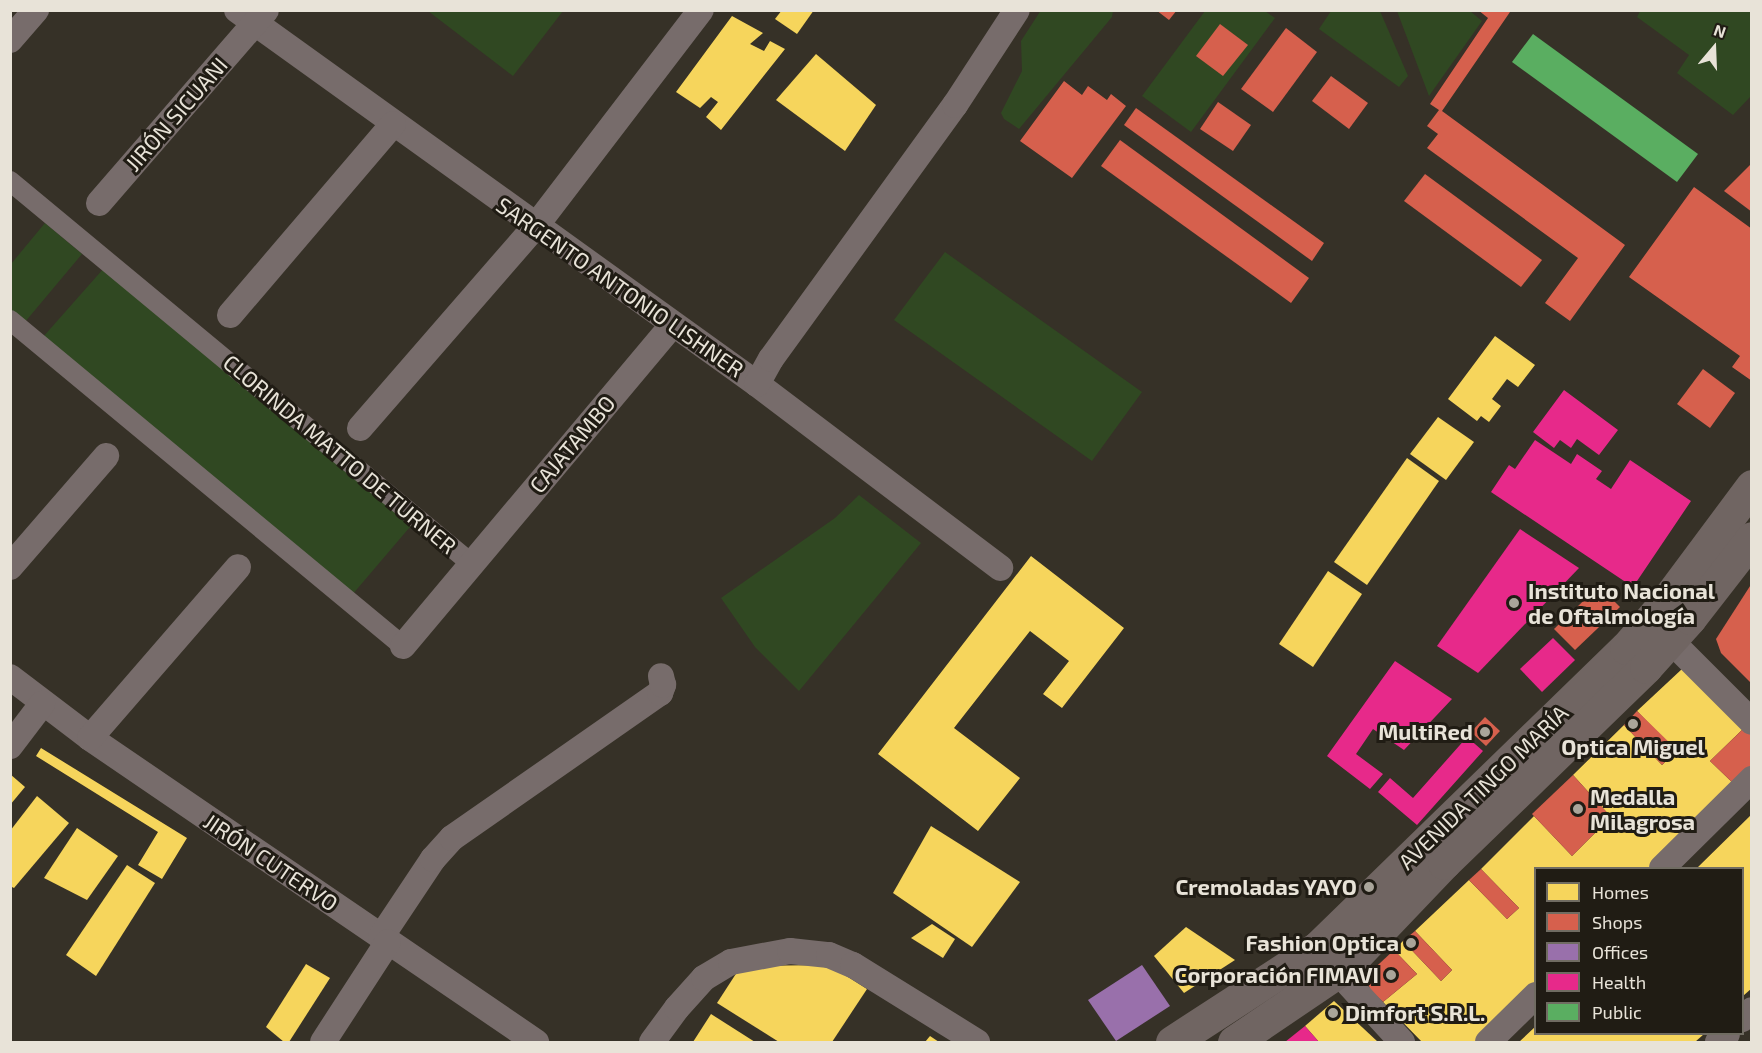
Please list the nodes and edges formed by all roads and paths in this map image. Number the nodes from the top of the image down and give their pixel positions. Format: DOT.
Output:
graph roads {
  1 [pos="36,10"];
  2 [pos="701,10"];
  3 [pos="1017,10"];
  4 [pos="252,15"];
  5 [pos="10,40"];
  6 [pos="393,124"];
  7 [pos="10,181"];
  8 [pos="99,203"];
  9 [pos="535,227"];
  10 [pos="230,315"];
  11 [pos="10,320"];
  12 [pos="673,324"];
  13 [pos="757,384"];
  14 [pos="360,428"];
  15 [pos="106,456"];
  16 [pos="1752,486"];
  17 [pos="1752,538"];
  18 [pos="472,564"];
  19 [pos="10,567"];
  20 [pos="238,567"];
  21 [pos="1000,568"];
  22 [pos="1660,631"];
  23 [pos="403,646"];
  24 [pos="661,676"];
  25 [pos="10,677"];
  26 [pos="42,704"];
  27 [pos="1752,722"];
  28 [pos="90,738"];
  29 [pos="10,746"];
  30 [pos="1752,779"];
  31 [pos="1663,867"];
  32 [pos="385,940"];
  33 [pos="1327,960"];
  34 [pos="1534,997"];
  35 [pos="1220,1010"];
  36 [pos="1236,1041"];
  37 [pos="323,1042"];
  38 [pos="536,1042"];
  39 [pos="652,1042"];
  40 [pos="977,1042"];
  41 [pos="1172,1042"];
  42 [pos="1402,1042"];
  43 [pos="1488,1042"];
  1 -- 5 [label="street"];
  2 -- 9 [label="street"];
  3 -- 13 [label="street"];
  4 -- 6 [label="street, SARGENTO ANTONIO LISHNER"];
  4 -- 8 [label="street, JIRÓN SICUANI"];
  6 -- 9 [label="street, SARGENTO ANTONIO LISHNER"];
  6 -- 10 [label="street"];
  7 -- 18 [label="street, CLORINDA MATTO DE TURNER"];
  9 -- 12 [label="street, SARGENTO ANTONIO LISHNER"];
  9 -- 14 [label="street"];
  11 -- 23 [label="street, CLORINDA MATTO DE TURNER"];
  12 -- 13 [label="street, SARGENTO ANTONIO LISHNER"];
  12 -- 18 [label="street, CAJATAMBO"];
  13 -- 21 [label="street, SARGENTO ANTONIO LISHNER"];
  15 -- 19 [label="street"];
  16 -- 22 [label="main road, AVENIDA TINGO MARÍA"];
  17 -- 22 [label="main road, AVENIDA TINGO MARÍA"];
  18 -- 23 [label="street, CLORINDA MATTO DE TURNER"];
  20 -- 28 [label="street"];
  22 -- 27 [label="street"];
  22 -- 33 [label="main road, AVENIDA TINGO MARÍA"];
  24 -- 32 [label="street"];
  25 -- 26 [label="street, JIRÓN CUTERVO"];
  26 -- 28 [label="street, JIRÓN CUTERVO"];
  26 -- 29 [label="street"];
  28 -- 32 [label="street, JIRÓN CUTERVO"];
  30 -- 31 [label="street"];
  32 -- 37 [label="street"];
  32 -- 38 [label="street, JIRÓN CUTERVO"];
  33 -- 35 [label="main road, AVENIDA TINGO MARÍA"];
  33 -- 36 [label="main road, AVENIDA TINGO MARÍA"];
  33 -- 42 [label="street"];
  34 -- 43 [label="street"];
  35 -- 36 [label="main road"];
  35 -- 41 [label="main road, AVENIDA TINGO MARÍA"];
  39 -- 40 [label="street"];
}
